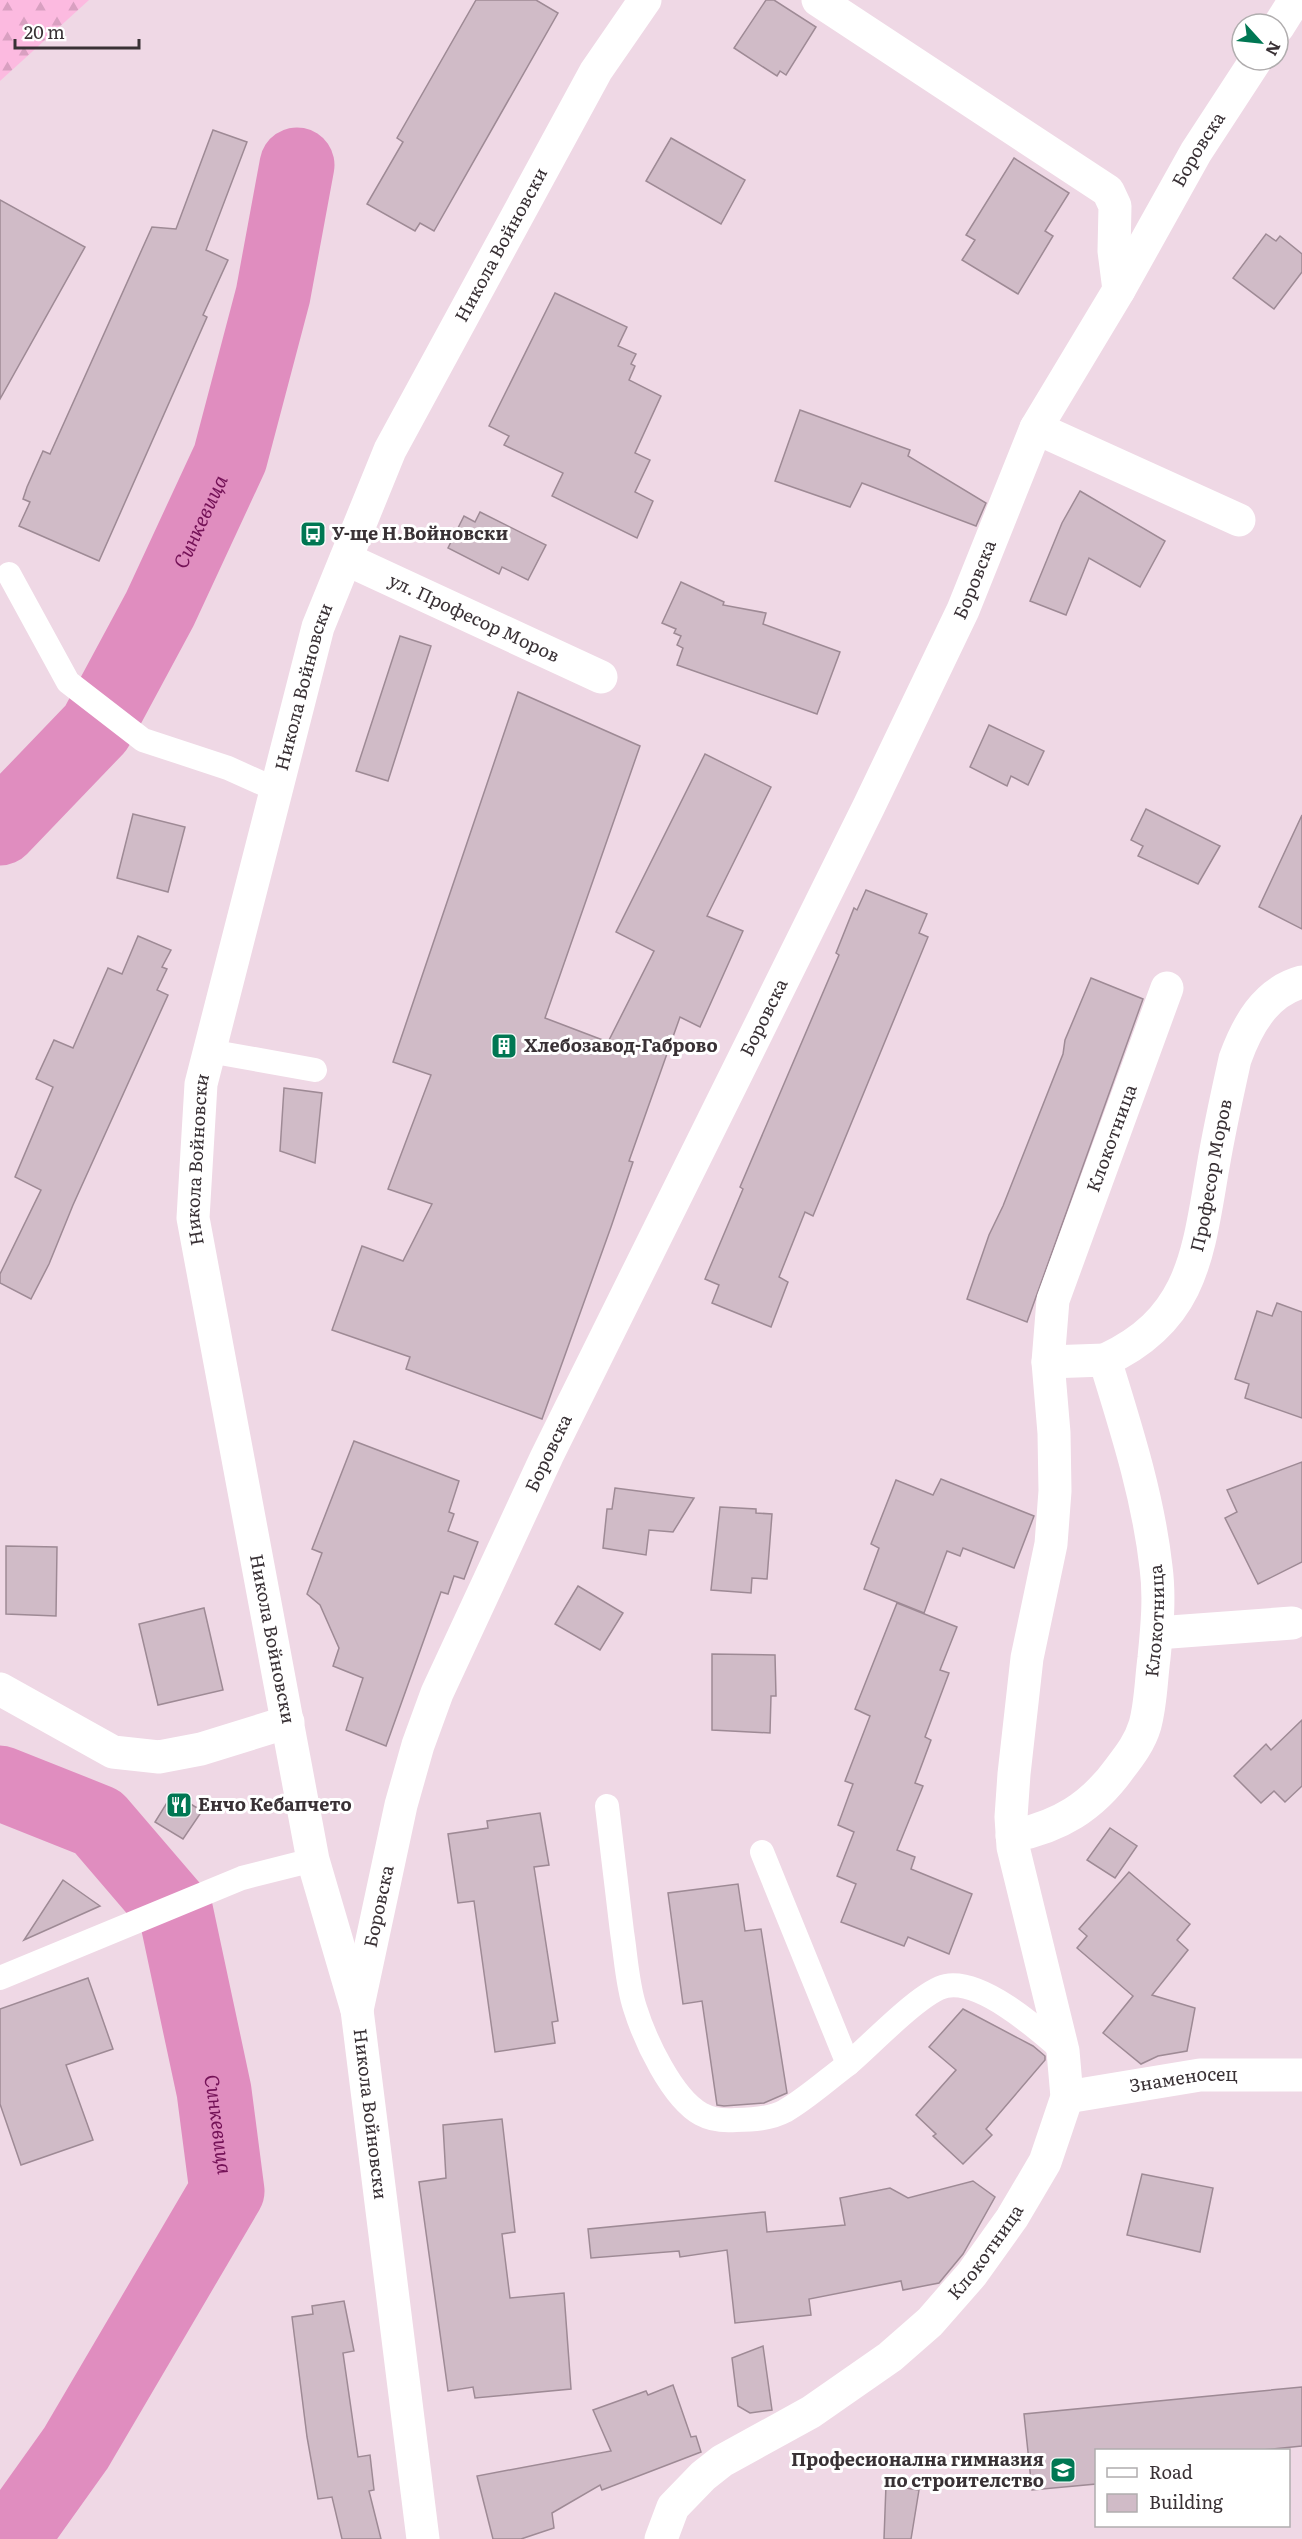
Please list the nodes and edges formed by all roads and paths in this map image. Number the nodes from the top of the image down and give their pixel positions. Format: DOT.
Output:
graph roads {
  1 [pos="645,0"];
  2 [pos="818,0"];
  3 [pos="1248,72"];
  4 [pos="1119,290"];
  5 [pos="1036,428"];
  6 [pos="1239,520"];
  7 [pos="346,559"];
  8 [pos="9,574"];
  9 [pos="601,676"];
  10 [pos="277,790"];
  11 [pos="1302,982"];
  12 [pos="1167,988"];
  13 [pos="209,1051"];
  14 [pos="315,1070"];
  15 [pos="1105,1360"];
  16 [pos="1048,1362"];
  17 [pos="1292,1623"];
  18 [pos="1157,1633"];
  19 [pos="0,1689"];
  20 [pos="288,1722"];
  21 [pos="607,1806"];
  22 [pos="1012,1836"];
  23 [pos="762,1852"];
  24 [pos="313,1860"];
  25 [pos="0,1978"];
  26 [pos="357,2010"];
  27 [pos="1063,2051"];
  28 [pos="848,2064"];
  29 [pos="1302,2074"];
  30 [pos="1066,2097"];
  31 [pos="423,2539"];
  32 [pos="661,2539"];
  1 -- 7 [label="street, Никола Войновски"];
  2 -- 4 [label="street"];
  3 -- 4 [label="street, Боровска"];
  4 -- 5 [label="street, Боровска"];
  5 -- 6 [label="street"];
  5 -- 26 [label="street, Боровска"];
  7 -- 9 [label="street, ул. Професор Моров"];
  7 -- 10 [label="street, Никола Войновски"];
  8 -- 10 [label="lane"];
  10 -- 13 [label="street, Никола Войновски"];
  11 -- 15 [label="street, Професор Моров"];
  12 -- 16 [label="street, Клокотница"];
  13 -- 14 [label="lane"];
  13 -- 20 [label="street, Никола Войновски"];
  15 -- 16 [label="street"];
  15 -- 18 [label="street, Клокотница"];
  16 -- 22 [label="street, Клокотница"];
  17 -- 18 [label="street"];
  18 -- 22 [label="street, Клокотница"];
  19 -- 20 [label="street"];
  20 -- 24 [label="street, Никола Войновски"];
  21 -- 28 [label="lane"];
  22 -- 27 [label="street, Клокотница"];
  23 -- 28 [label="lane"];
  24 -- 25 [label="lane"];
  24 -- 26 [label="street, Никола Войновски"];
  26 -- 31 [label="street, Никола Войновски"];
  27 -- 28 [label="lane"];
  27 -- 30 [label="street, Клокотница"];
  29 -- 30 [label="street, Знаменосец"];
  30 -- 32 [label="street, Клокотница"];
}
